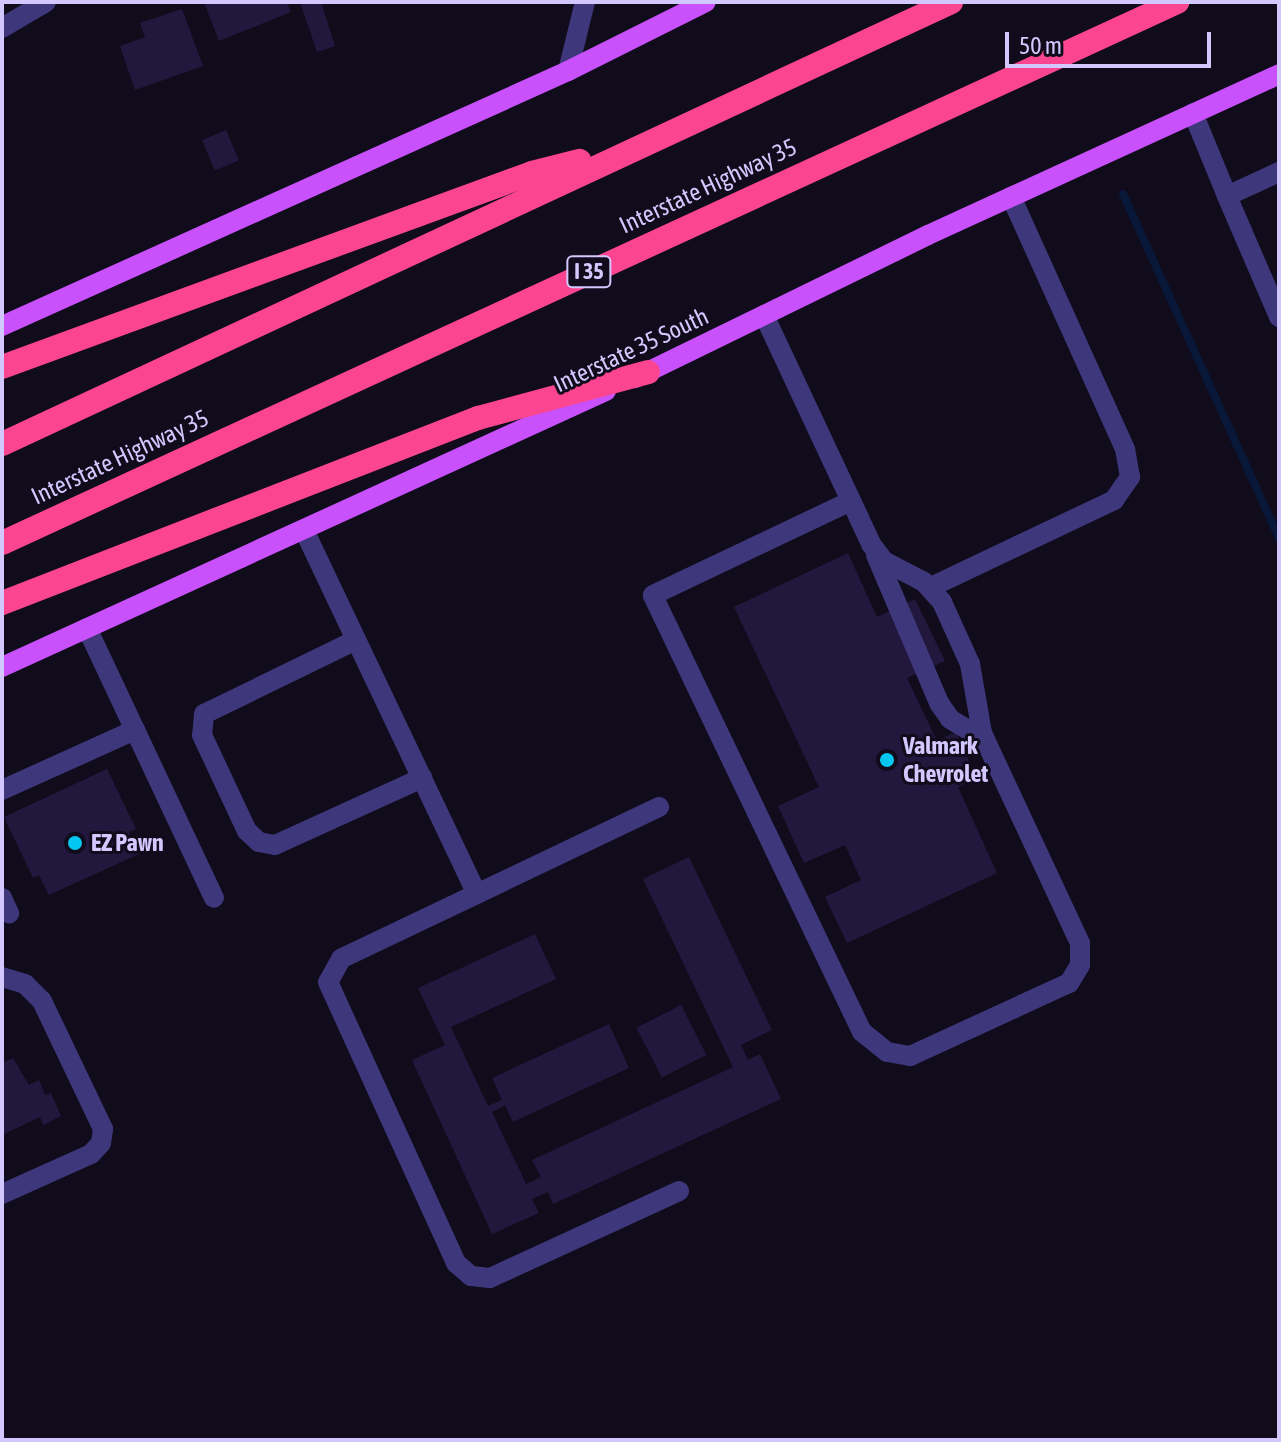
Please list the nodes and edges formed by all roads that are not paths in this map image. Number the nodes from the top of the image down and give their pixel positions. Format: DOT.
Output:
graph roads {
  1 [pos="46,2"];
  2 [pos="585,2"];
  3 [pos="704,2"];
  4 [pos="951,2"];
  5 [pos="1177,2"];
  6 [pos="2,28"];
  7 [pos="568,71"];
  8 [pos="1279,74"];
  9 [pos="1193,113"];
  10 [pos="632,148"];
  11 [pos="1279,172"];
  12 [pos="1011,196"];
  13 [pos="1227,196"];
  14 [pos="764,315"];
  15 [pos="1279,317"];
  16 [pos="2,326"];
  17 [pos="2,367"];
  18 [pos="648,372"];
  19 [pos="2,444"];
  20 [pos="851,501"];
  21 [pos="304,530"];
  22 [pos="2,543"];
  23 [pos="871,544"];
  24 [pos="931,587"];
  25 [pos="2,603"];
  26 [pos="87,628"];
  27 [pos="356,640"];
  28 [pos="2,667"];
  29 [pos="135,730"];
  30 [pos="985,740"];
  31 [pos="422,778"];
  32 [pos="2,790"];
  33 [pos="659,807"];
  34 [pos="477,894"];
  35 [pos="214,898"];
  36 [pos="2,977"];
  37 [pos="679,1191"];
  38 [pos="2,1194"];
  1 -- 6 [label="street"];
  2 -- 7 [label="street"];
  3 -- 7 [label="main road"];
  4 -- 10 [label="highway"];
  5 -- 22 [label="highway, Interstate Highway 35 / I 35"];
  7 -- 16 [label="main road"];
  8 -- 9 [label="main road, Interstate 35 South"];
  9 -- 12 [label="main road, Interstate 35 South"];
  9 -- 13 [label="street"];
  10 -- 17 [label="highway"];
  10 -- 19 [label="highway"];
  11 -- 13 [label="street"];
  12 -- 14 [label="main road, Interstate 35 South"];
  12 -- 24 [label="street"];
  13 -- 15 [label="street"];
  14 -- 18 [label="main road, Interstate 35 South"];
  14 -- 20 [label="street"];
  18 -- 21 [label="main road, Interstate 35 South"];
  18 -- 25 [label="highway"];
  20 -- 23 [label="street"];
  20 -- 30 [label="street"];
  21 -- 26 [label="main road, Interstate 35 South"];
  21 -- 27 [label="street"];
  23 -- 24 [label="street"];
  23 -- 30 [label="street"];
  24 -- 30 [label="street"];
  26 -- 28 [label="main road, Interstate 35 South"];
  26 -- 29 [label="street"];
  27 -- 31 [label="street"];
  27 -- 31 [label="street"];
  29 -- 32 [label="street"];
  29 -- 35 [label="street"];
  31 -- 34 [label="street"];
  33 -- 34 [label="street"];
  34 -- 37 [label="street"];
  36 -- 38 [label="street"];
}
